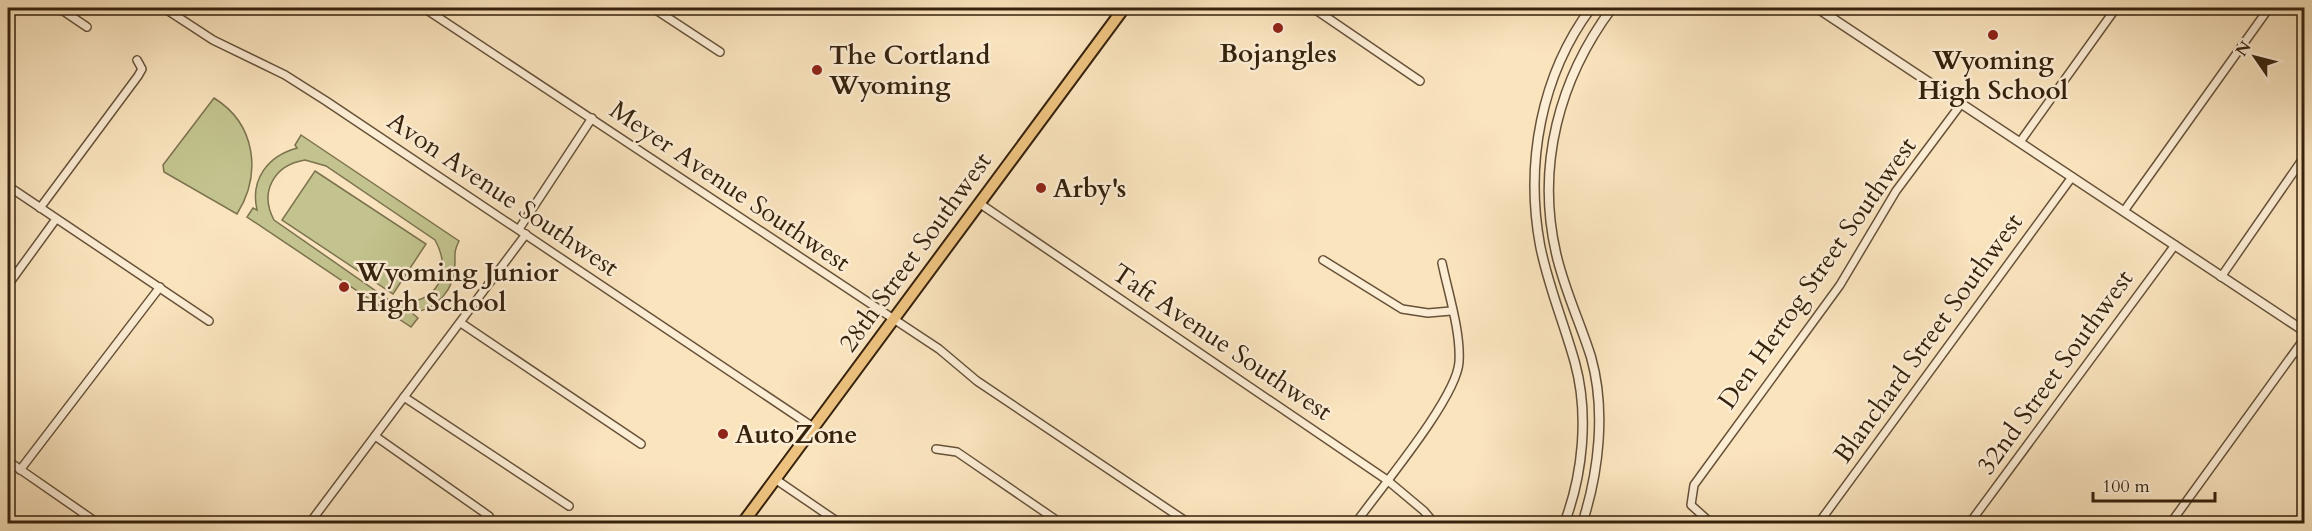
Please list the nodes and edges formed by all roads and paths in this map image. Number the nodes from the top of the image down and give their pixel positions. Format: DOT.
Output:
graph roads {
  1 [pos="59,8"];
  2 [pos="164,8"];
  3 [pos="424,8"];
  4 [pos="653,8"];
  5 [pos="1124,8"];
  6 [pos="1313,8"];
  7 [pos="1591,8"];
  8 [pos="1612,8"];
  9 [pos="1817,8"];
  10 [pos="2116,8"];
  11 [pos="2268,8"];
  12 [pos="87,27"];
  13 [pos="720,52"];
  14 [pos="137,60"];
  15 [pos="1420,81"];
  16 [pos="1961,104"];
  17 [pos="592,118"];
  18 [pos="2020,142"];
  19 [pos="2304,157"];
  20 [pos="2072,177"];
  21 [pos="8,186"];
  22 [pos="979,203"];
  23 [pos="40,208"];
  24 [pos="2124,211"];
  25 [pos="56,219"];
  26 [pos="519,229"];
  27 [pos="526,234"];
  28 [pos="2175,245"];
  29 [pos="1323,260"];
  30 [pos="1442,262"];
  31 [pos="2221,278"];
  32 [pos="8,285"];
  33 [pos="160,287"];
  34 [pos="1451,311"];
  35 [pos="893,319"];
  36 [pos="209,321"];
  37 [pos="461,323"];
  38 [pos="2304,331"];
  39 [pos="2304,339"];
  40 [pos="404,397"];
  41 [pos="813,427"];
  42 [pos="375,436"];
  43 [pos="1581,439"];
  44 [pos="1598,439"];
  45 [pos="641,444"];
  46 [pos="936,449"];
  47 [pos="8,461"];
  48 [pos="20,470"];
  49 [pos="775,479"];
  50 [pos="1387,480"];
  51 [pos="569,506"];
  52 [pos="99,524"];
  53 [pos="309,524"];
  54 [pos="493,524"];
  55 [pos="742,524"];
  56 [pos="842,524"];
  57 [pos="1062,524"];
  58 [pos="1190,524"];
  59 [pos="1355,524"];
  60 [pos="1435,524"];
  61 [pos="1564,524"];
  62 [pos="1582,524"];
  63 [pos="1712,524"];
  64 [pos="1818,524"];
  65 [pos="1969,524"];
  66 [pos="2170,524"];
  1 -- 12 [label="street"];
  2 -- 26 [label="street, Avon Avenue Southwest"];
  3 -- 17 [label="street, Meyer Avenue Southwest"];
  4 -- 13 [label="street"];
  5 -- 22 [label="main road, 28th Street Southwest"];
  6 -- 15 [label="street"];
  7 -- 43 [label="street"];
  8 -- 44 [label="street"];
  9 -- 16 [label="street"];
  10 -- 18 [label="street"];
  11 -- 24 [label="street"];
  14 -- 23 [label="street"];
  16 -- 18 [label="street"];
  16 -- 63 [label="street, Den Hertog Street Southwest"];
  17 -- 26 [label="street"];
  17 -- 35 [label="street, Meyer Avenue Southwest"];
  18 -- 20 [label="street"];
  19 -- 31 [label="street"];
  20 -- 24 [label="street"];
  20 -- 64 [label="street, Blanchard Street Southwest"];
  21 -- 23 [label="street"];
  22 -- 35 [label="main road, 28th Street Southwest"];
  22 -- 50 [label="street, Taft Avenue Southwest"];
  23 -- 25 [label="street"];
  24 -- 28 [label="street"];
  25 -- 32 [label="street"];
  25 -- 33 [label="street"];
  26 -- 27 [label="street, Avon Avenue Southwest"];
  27 -- 37 [label="street"];
  27 -- 41 [label="street, Avon Avenue Southwest"];
  28 -- 31 [label="street"];
  28 -- 65 [label="street, 32nd Street Southwest"];
  29 -- 34 [label="street"];
  30 -- 34 [label="street"];
  31 -- 38 [label="street"];
  33 -- 36 [label="street"];
  33 -- 48 [label="street"];
  34 -- 50 [label="street"];
  35 -- 41 [label="main road, 28th Street Southwest"];
  35 -- 58 [label="street, Meyer Avenue Southwest"];
  37 -- 40 [label="street"];
  37 -- 45 [label="street"];
  39 -- 66 [label="street"];
  40 -- 42 [label="street"];
  40 -- 51 [label="street"];
  41 -- 49 [label="main road, 28th Street Southwest"];
  42 -- 53 [label="street"];
  42 -- 54 [label="street"];
  43 -- 44 [label="street"];
  43 -- 61 [label="street"];
  44 -- 62 [label="street"];
  46 -- 57 [label="street"];
  47 -- 48 [label="street"];
  48 -- 52 [label="street"];
  49 -- 55 [label="main road, 28th Street Southwest"];
  49 -- 56 [label="street"];
  50 -- 59 [label="street"];
  50 -- 60 [label="street, Taft Avenue Southwest"];
}
